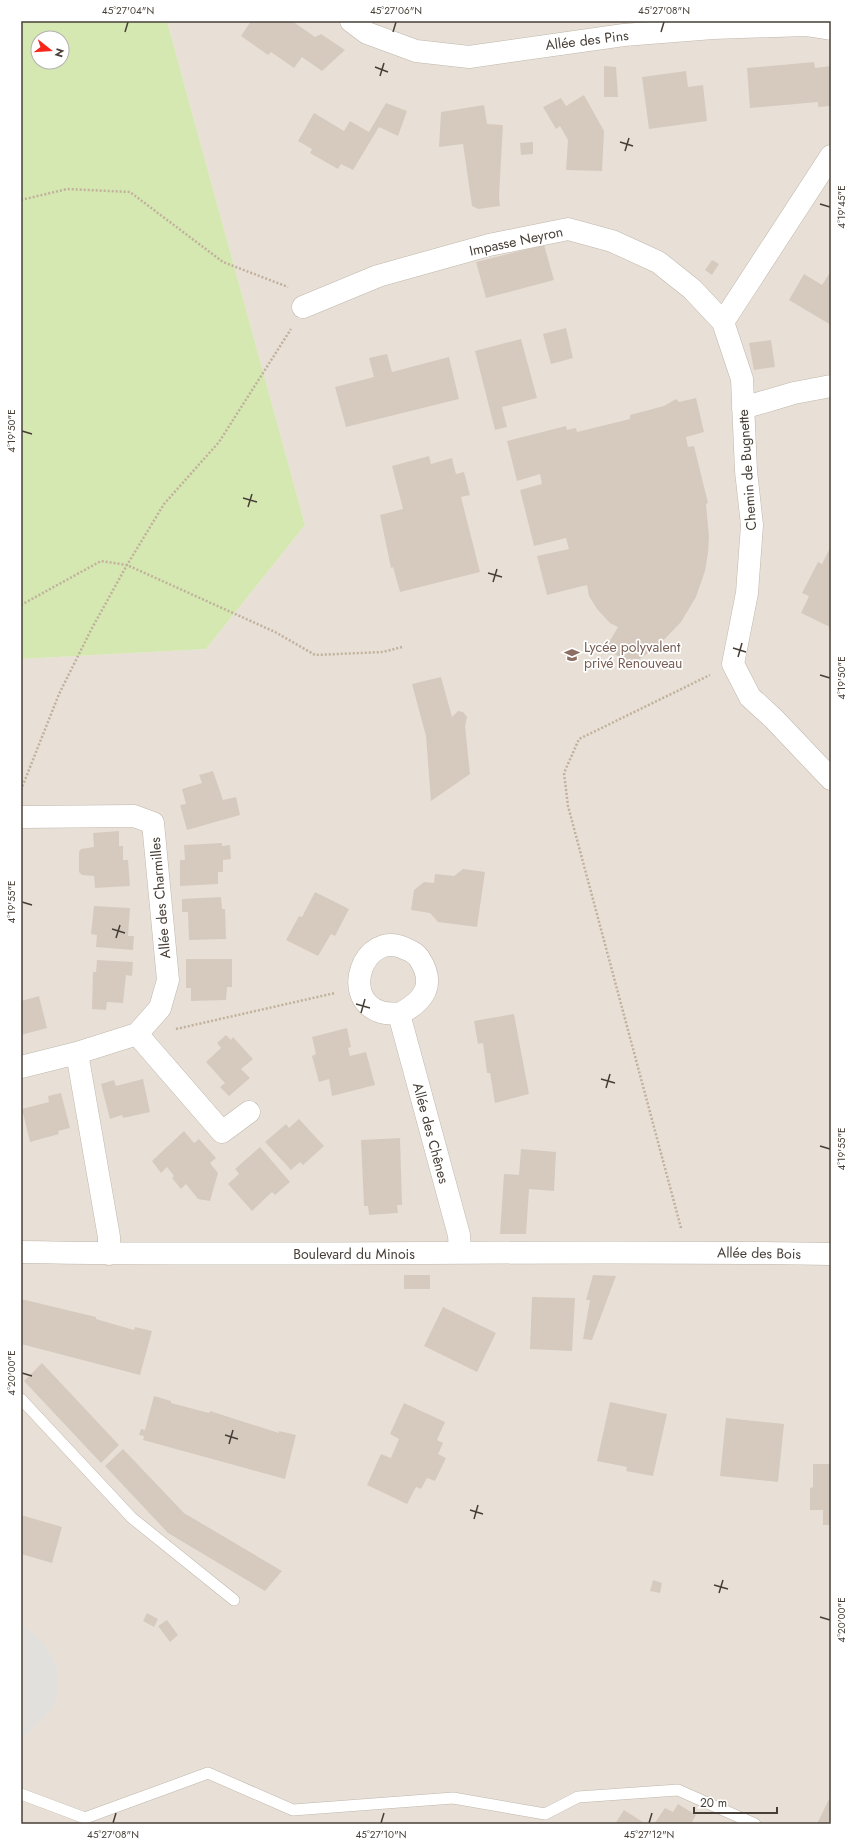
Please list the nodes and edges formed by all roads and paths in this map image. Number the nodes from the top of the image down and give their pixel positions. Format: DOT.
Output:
graph roads {
  1 [pos="351,21"];
  2 [pos="831,29"];
  3 [pos="831,156"];
  4 [pos="21,200"];
  5 [pos="303,307"];
  6 [pos="723,322"];
  7 [pos="831,386"];
  8 [pos="743,408"];
  9 [pos="127,565"];
  10 [pos="21,605"];
  11 [pos="402,648"];
  12 [pos="733,664"];
  13 [pos="831,779"];
  14 [pos="21,790"];
  15 [pos="21,817"];
  16 [pos="359,987"];
  17 [pos="399,1014"];
  18 [pos="137,1034"];
  19 [pos="77,1053"];
  20 [pos="21,1067"];
  21 [pos="249,1112"];
  22 [pos="687,1251"];
  23 [pos="21,1252"];
  24 [pos="460,1253"];
  25 [pos="109,1254"];
  26 [pos="831,1254"];
  27 [pos="21,1399"];
  28 [pos="234,1600"];
  29 [pos="21,1794"];
  30 [pos="755,1824"];
  1 -- 2 [label="street, Allée des Pins"];
  3 -- 6 [label="street"];
  4 -- 5 [label="path"];
  5 -- 6 [label="street, Impasse Neyron"];
  5 -- 9 [label="path"];
  6 -- 8 [label="street, Chemin de Bugnette"];
  7 -- 8 [label="street"];
  8 -- 12 [label="street, Chemin de Bugnette"];
  9 -- 10 [label="path"];
  9 -- 11 [label="path"];
  9 -- 14 [label="path"];
  12 -- 13 [label="street"];
  12 -- 22 [label="path"];
  15 -- 18 [label="street, Allée des Charmilles"];
  16 -- 17 [label="street"];
  16 -- 17 [label="street"];
  16 -- 18 [label="path"];
  17 -- 24 [label="street, Allée des Chênes"];
  18 -- 19 [label="street"];
  18 -- 21 [label="street"];
  19 -- 20 [label="street"];
  19 -- 25 [label="street"];
  22 -- 24 [label="street, Boulevard du Minois"];
  22 -- 26 [label="street, Allée des Bois"];
  23 -- 25 [label="street, Boulevard du Minois"];
  24 -- 25 [label="street, Boulevard du Minois"];
  27 -- 28 [label="lane"];
  29 -- 30 [label="lane"];
}
